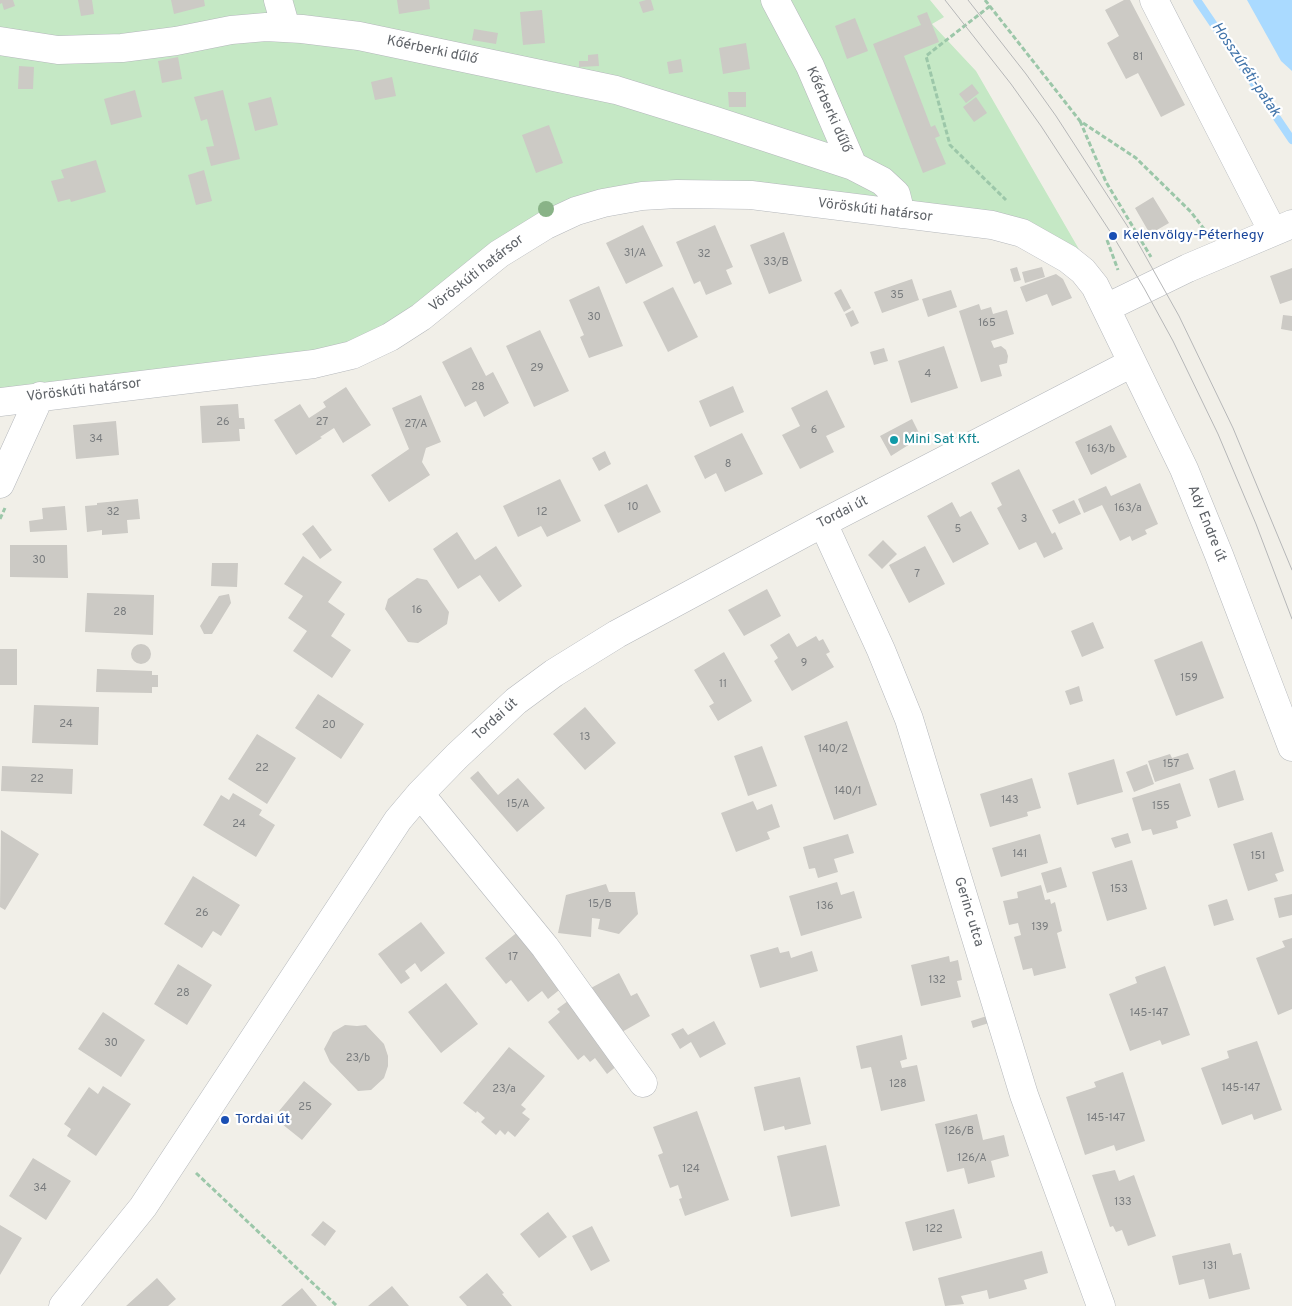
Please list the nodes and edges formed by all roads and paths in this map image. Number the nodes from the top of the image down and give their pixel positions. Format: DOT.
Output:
graph roads {
  1 [pos="278,0"];
  2 [pos="775,0"];
  3 [pos="985,0"];
  4 [pos="1154,0"];
  5 [pos="990,6"];
  6 [pos="286,28"];
  7 [pos="0,41"];
  8 [pos="1080,121"];
  9 [pos="853,166"];
  10 [pos="901,214"];
  11 [pos="1282,228"];
  12 [pos="1013,231"];
  13 [pos="1223,253"];
  14 [pos="1164,279"];
  15 [pos="1106,308"];
  16 [pos="1132,363"];
  17 [pos="40,396"];
  18 [pos="0,402"];
  19 [pos="4,493"];
  20 [pos="0,519"];
  21 [pos="823,523"];
  22 [pos="1292,747"];
  23 [pos="420,794"];
  24 [pos="643,1083"];
  25 [pos="192,1169"];
  26 [pos="63,1306"];
  27 [pos="337,1306"];
  28 [pos="1101,1306"];
  1 -- 6 [label="street"];
  2 -- 9 [label="street, Kőérberki dűlő"];
  3 -- 5 [label="path"];
  4 -- 11 [label="street"];
  5 -- 8 [label="path"];
  5 -- 12 [label="path"];
  6 -- 7 [label="street, Kőérberki dűlő"];
  6 -- 9 [label="street, Kőérberki dűlő"];
  8 -- 13 [label="path"];
  8 -- 14 [label="path"];
  9 -- 10 [label="street, Kőérberki dűlő"];
  10 -- 12 [label="street, Vöröskúti határsor"];
  10 -- 17 [label="street, Vöröskúti határsor"];
  11 -- 13 [label="street"];
  12 -- 15 [label="street, Vöröskúti határsor"];
  13 -- 14 [label="street"];
  14 -- 15 [label="street"];
  15 -- 16 [label="street, Ady Endre út"];
  16 -- 21 [label="street, Tordai út"];
  16 -- 22 [label="street, Ady Endre út"];
  17 -- 18 [label="street, Vöröskúti határsor"];
  17 -- 19 [label="street"];
  19 -- 20 [label="path"];
  21 -- 23 [label="street, Tordai út"];
  21 -- 28 [label="street, Gerinc utca"];
  23 -- 24 [label="street"];
  23 -- 26 [label="street, Tordai út"];
  25 -- 27 [label="path"];
}
